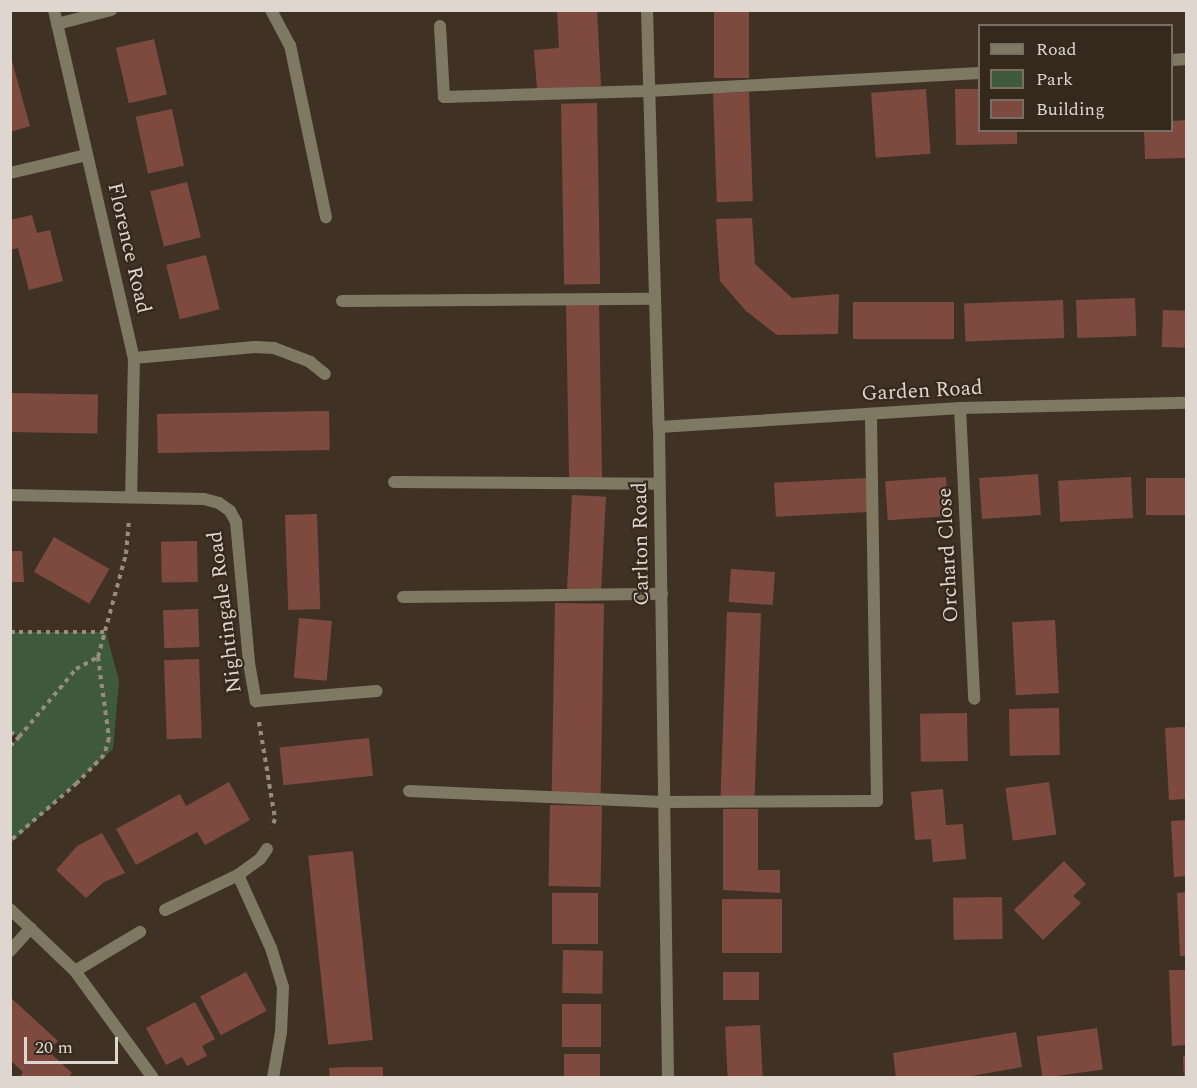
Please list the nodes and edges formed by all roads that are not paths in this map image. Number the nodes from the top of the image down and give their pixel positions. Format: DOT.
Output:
graph roads {
  1 [pos="54,10"];
  2 [pos="111,10"];
  3 [pos="271,10"];
  4 [pos="647,10"];
  5 [pos="57,24"];
  6 [pos="440,26"];
  7 [pos="978,73"];
  8 [pos="649,91"];
  9 [pos="87,155"];
  10 [pos="10,173"];
  11 [pos="326,217"];
  12 [pos="653,299"];
  13 [pos="342,301"];
  14 [pos="134,358"];
  15 [pos="325,374"];
  16 [pos="1186,403"];
  17 [pos="960,408"];
  18 [pos="871,414"];
  19 [pos="659,427"];
  20 [pos="394,482"];
  21 [pos="658,484"];
  22 [pos="10,495"];
  23 [pos="131,497"];
  24 [pos="662,594"];
  25 [pos="403,597"];
  26 [pos="377,692"];
  27 [pos="974,699"];
  28 [pos="409,791"];
  29 [pos="663,802"];
  30 [pos="267,849"];
  31 [pos="238,875"];
  32 [pos="10,909"];
  33 [pos="165,910"];
  34 [pos="32,928"];
  35 [pos="140,932"];
  36 [pos="10,951"];
  37 [pos="75,971"];
  38 [pos="153,1077"];
  39 [pos="273,1077"];
  40 [pos="668,1077"];
  1 -- 5 [label="street, Florence Road"];
  2 -- 5 [label="street"];
  3 -- 11 [label="street"];
  4 -- 8 [label="street, Carlton Road"];
  5 -- 9 [label="street, Florence Road"];
  6 -- 8 [label="street"];
  7 -- 8 [label="street"];
  8 -- 12 [label="street, Carlton Road"];
  9 -- 10 [label="street"];
  9 -- 14 [label="street, Florence Road"];
  12 -- 13 [label="street"];
  12 -- 19 [label="street, Carlton Road"];
  14 -- 15 [label="street"];
  14 -- 23 [label="street, Florence Road"];
  16 -- 17 [label="street, Garden Road"];
  17 -- 18 [label="street, Garden Road"];
  17 -- 27 [label="street, Orchard Close"];
  18 -- 19 [label="street, Garden Road"];
  18 -- 29 [label="street"];
  19 -- 21 [label="street, Carlton Road"];
  20 -- 21 [label="street"];
  21 -- 24 [label="street, Carlton Road"];
  22 -- 23 [label="street, Nightingale Road"];
  23 -- 26 [label="street, Nightingale Road"];
  24 -- 25 [label="street"];
  24 -- 29 [label="street, Carlton Road"];
  28 -- 29 [label="street"];
  29 -- 40 [label="street, Carlton Road"];
  30 -- 31 [label="street"];
  31 -- 33 [label="street"];
  31 -- 39 [label="street"];
  32 -- 34 [label="street"];
  34 -- 36 [label="street"];
  34 -- 37 [label="street"];
  35 -- 37 [label="street"];
  37 -- 38 [label="street"];
}
